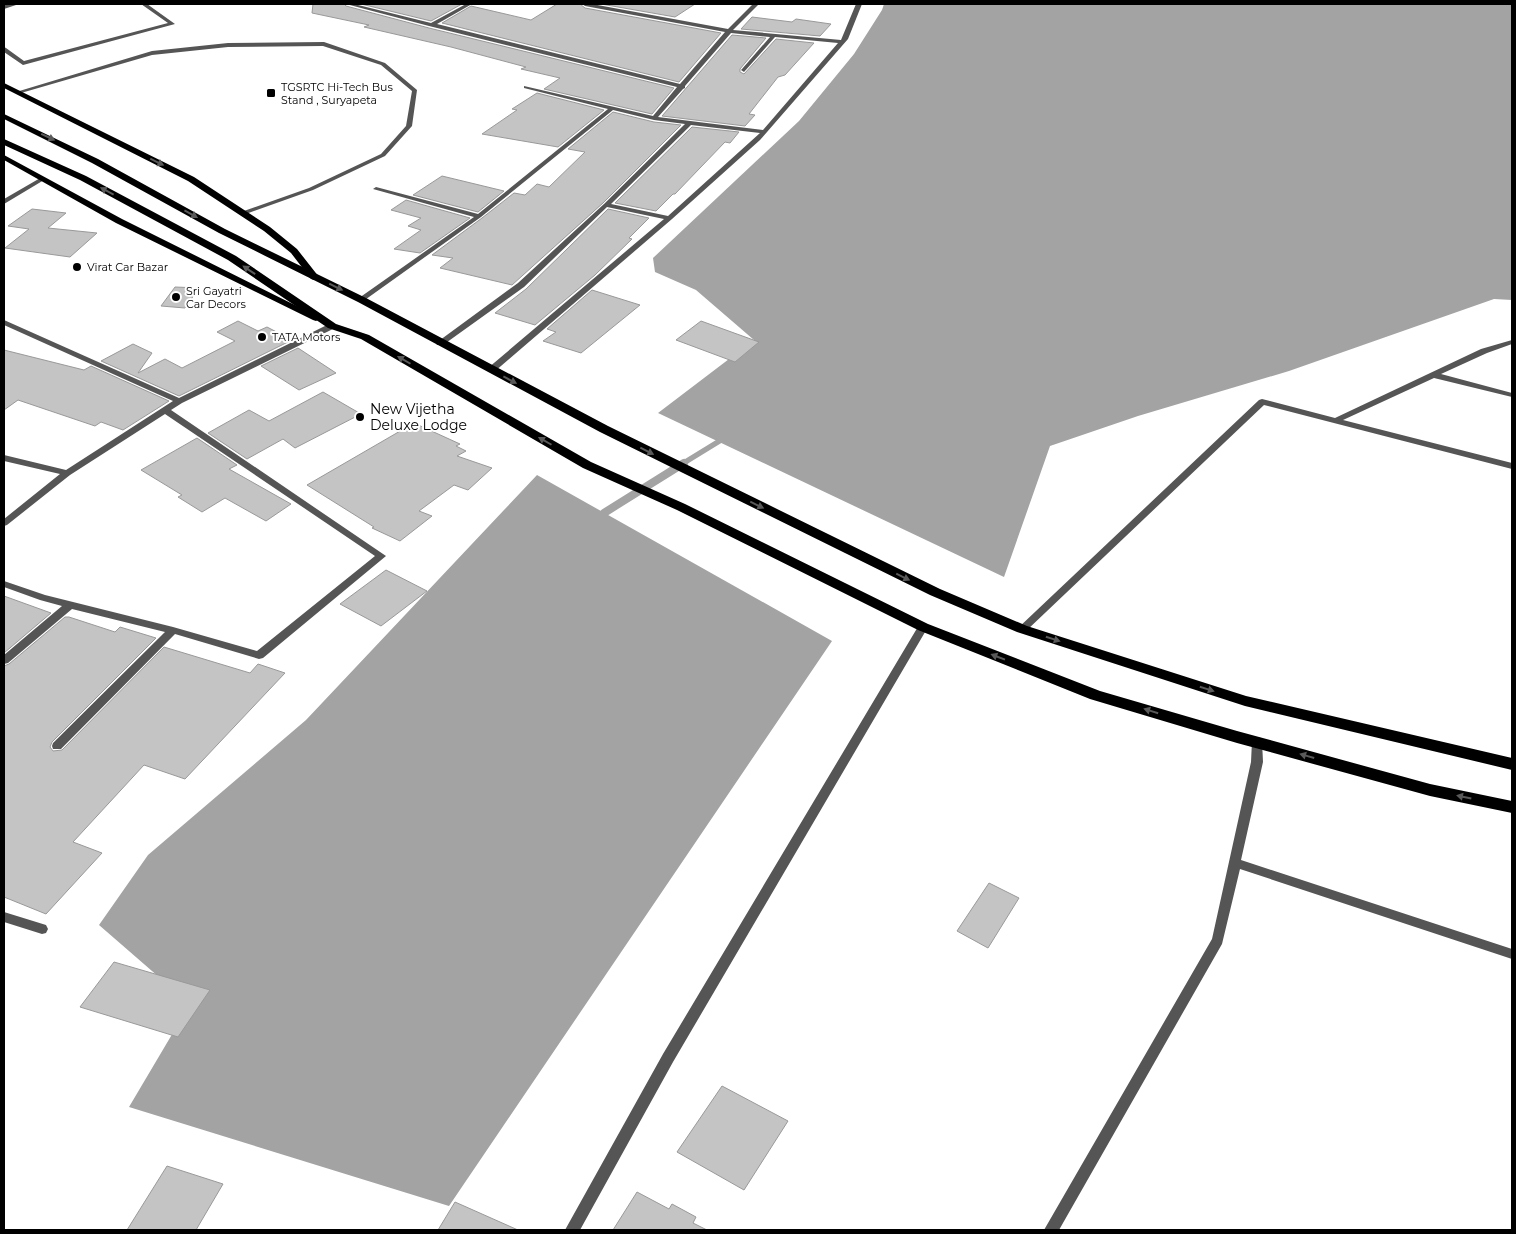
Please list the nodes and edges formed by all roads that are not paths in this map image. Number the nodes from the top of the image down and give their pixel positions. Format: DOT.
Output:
graph roads {
  1 [pos="16,4"];
  2 [pos="144,4"];
  3 [pos="349,4"];
  4 [pos="469,4"];
  5 [pos="585,4"];
  6 [pos="756,4"];
  7 [pos="859,4"];
  8 [pos="4,7"];
  9 [pos="431,25"];
  10 [pos="730,30"];
  11 [pos="774,35"];
  12 [pos="842,42"];
  13 [pos="4,49"];
  14 [pos="744,70"];
  15 [pos="4,85"];
  16 [pos="526,87"];
  17 [pos="683,87"];
  18 [pos="19,92"];
  19 [pos="611,109"];
  20 [pos="4,116"];
  21 [pos="654,118"];
  22 [pos="689,122"];
  23 [pos="764,132"];
  24 [pos="4,142"];
  25 [pos="4,157"];
  26 [pos="42,179"];
  27 [pos="376,189"];
  28 [pos="4,202"];
  29 [pos="606,205"];
  30 [pos="243,213"];
  31 [pos="479,216"];
  32 [pos="670,218"];
  33 [pos="314,276"];
  34 [pos="362,300"];
  35 [pos="4,322"];
  36 [pos="332,326"];
  37 [pos="1512,342"];
  38 [pos="440,343"];
  39 [pos="491,370"];
  40 [pos="1434,375"];
  41 [pos="1512,395"];
  42 [pos="180,401"];
  43 [pos="165,410"];
  44 [pos="1335,421"];
  45 [pos="4,458"];
  46 [pos="1512,466"];
  47 [pos="67,474"];
  48 [pos="4,523"];
  49 [pos="4,584"];
  50 [pos="70,605"];
  51 [pos="923,627"];
  52 [pos="1022,628"];
  53 [pos="173,630"];
  54 [pos="4,660"];
  55 [pos="1257,742"];
  56 [pos="57,746"];
  57 [pos="1512,764"];
  58 [pos="1512,807"];
  59 [pos="1236,862"];
  60 [pos="4,917"];
  61 [pos="42,929"];
  62 [pos="1512,954"];
  63 [pos="572,1230"];
  64 [pos="1051,1230"];
  1 -- 8 [label="street"];
  2 -- 13 [label="street"];
  3 -- 9 [label="street"];
  4 -- 9 [label="street"];
  5 -- 10 [label="street"];
  6 -- 10 [label="street"];
  7 -- 12 [label="street"];
  9 -- 17 [label="street"];
  10 -- 11 [label="street"];
  10 -- 17 [label="street"];
  11 -- 12 [label="street"];
  11 -- 14 [label="street"];
  12 -- 23 [label="street"];
  15 -- 18 [label="main road"];
  16 -- 19 [label="street"];
  17 -- 21 [label="street"];
  18 -- 30 [label="main road, one-way"];
  18 -- 30 [label="street"];
  19 -- 21 [label="street"];
  19 -- 31 [label="street"];
  20 -- 33 [label="highway, one-way"];
  21 -- 22 [label="street"];
  22 -- 23 [label="street"];
  22 -- 29 [label="street"];
  23 -- 32 [label="street"];
  36 -- 24 [label="highway, one-way"];
  25 -- 26 [label="main road"];
  26 -- 28 [label="street"];
  26 -- 36 [label="main road"];
  27 -- 31 [label="street"];
  29 -- 32 [label="street"];
  29 -- 38 [label="street"];
  30 -- 33 [label="main road"];
  31 -- 34 [label="street"];
  32 -- 39 [label="street"];
  33 -- 34 [label="highway, one-way"];
  34 -- 38 [label="highway"];
  35 -- 42 [label="street"];
  36 -- 42 [label="street"];
  51 -- 36 [label="highway, one-way"];
  37 -- 40 [label="street"];
  38 -- 39 [label="highway"];
  39 -- 52 [label="highway, one-way"];
  40 -- 41 [label="street"];
  40 -- 44 [label="street"];
  42 -- 43 [label="street"];
  43 -- 47 [label="street"];
  43 -- 53 [label="street"];
  44 -- 46 [label="street"];
  44 -- 52 [label="street"];
  45 -- 47 [label="street"];
  47 -- 48 [label="street"];
  49 -- 50 [label="street"];
  50 -- 53 [label="street"];
  50 -- 54 [label="street"];
  55 -- 51 [label="highway, one-way"];
  51 -- 63 [label="street"];
  52 -- 57 [label="highway, one-way"];
  53 -- 56 [label="street"];
  58 -- 55 [label="highway, one-way"];
  55 -- 59 [label="street"];
  59 -- 62 [label="street"];
  59 -- 64 [label="street"];
  60 -- 61 [label="street"];
}
